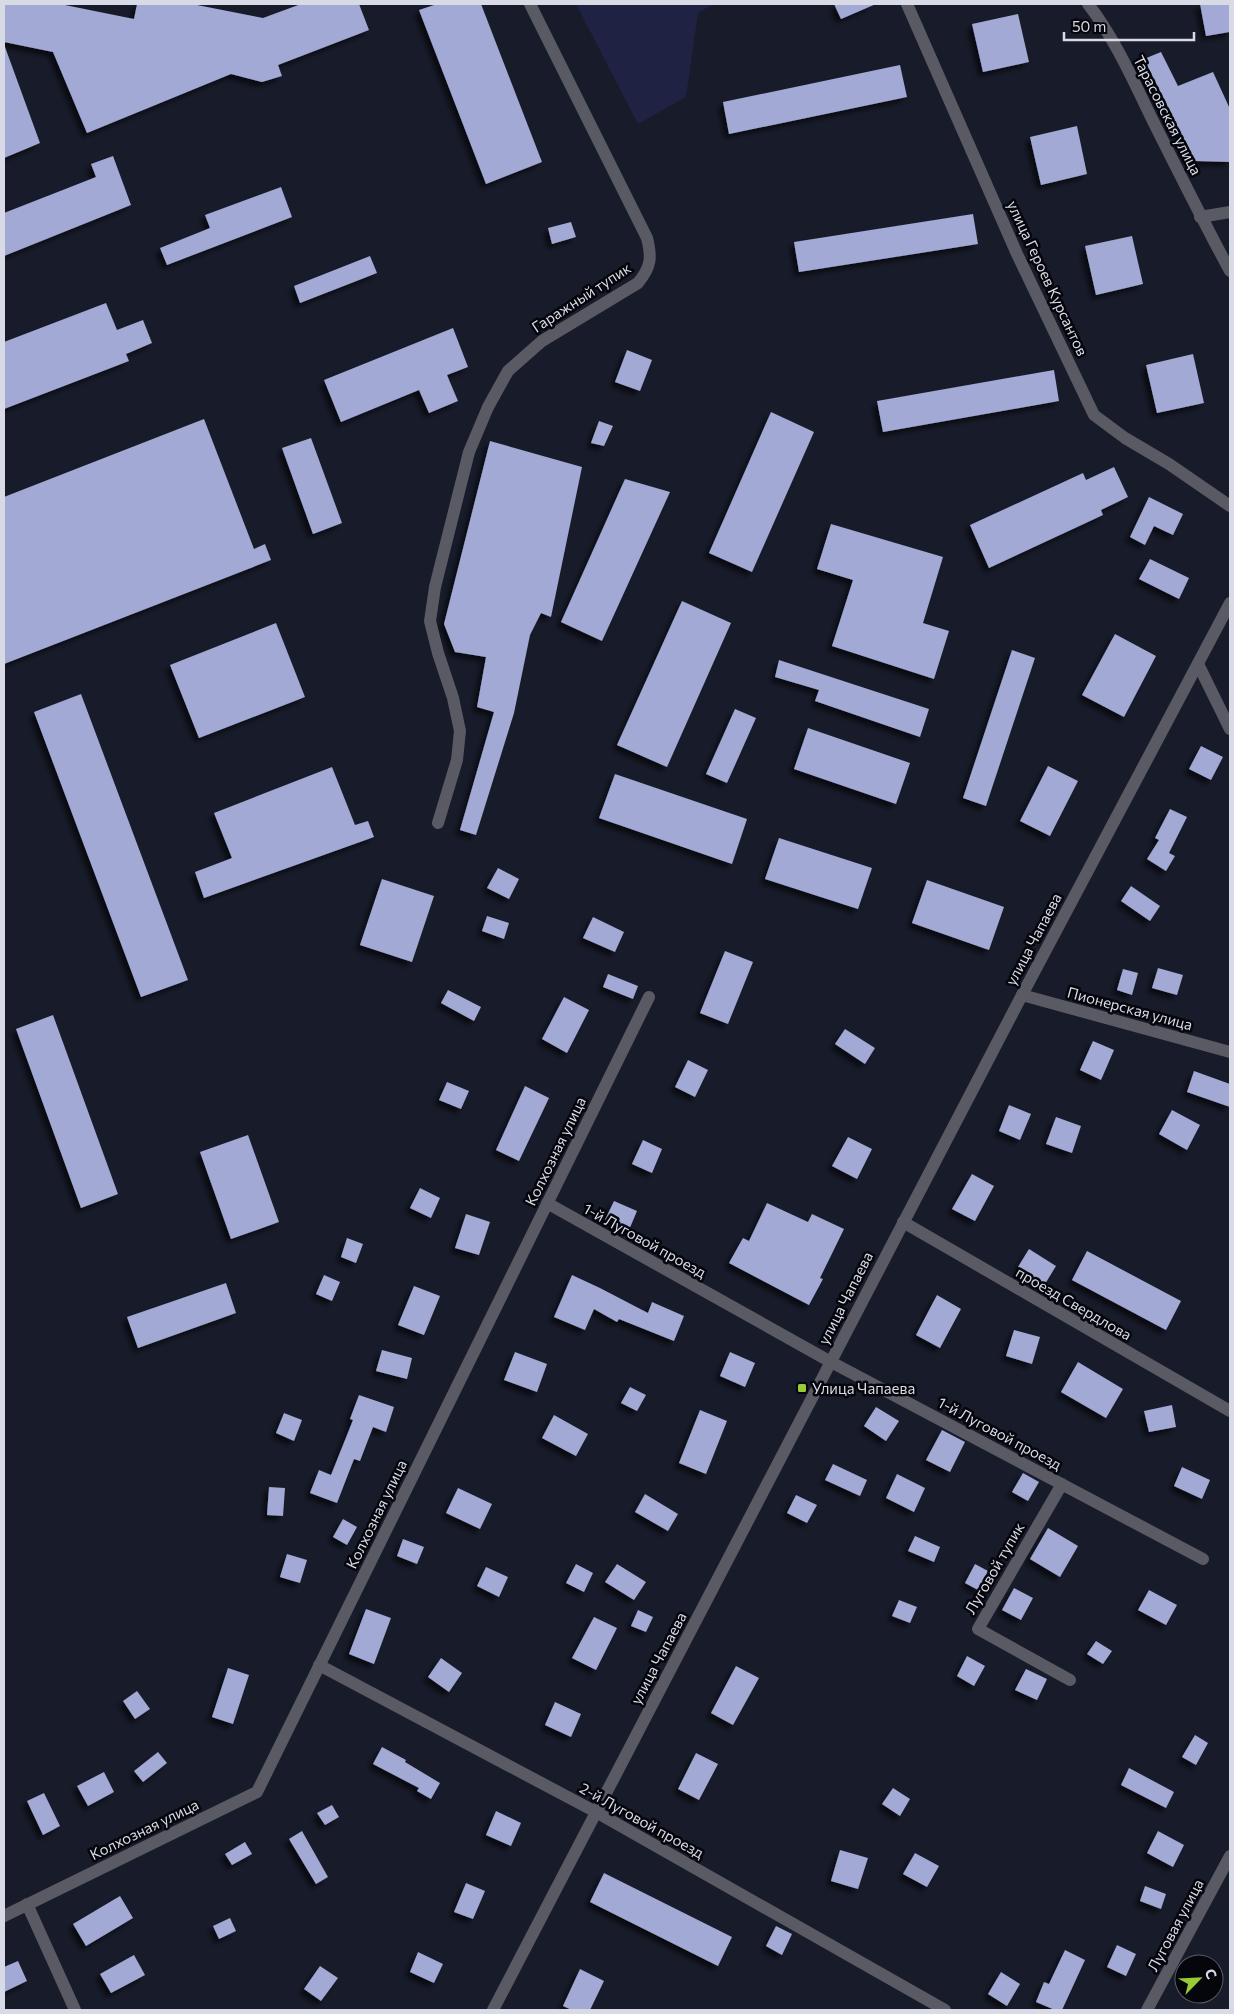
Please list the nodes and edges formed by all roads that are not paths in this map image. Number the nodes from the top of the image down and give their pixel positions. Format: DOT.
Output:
graph roads {
  1 [pos="530,4"];
  2 [pos="907,4"];
  3 [pos="1088,4"];
  4 [pos="1230,212"];
  5 [pos="1200,217"];
  6 [pos="1230,271"];
  7 [pos="1230,506"];
  8 [pos="1230,603"];
  9 [pos="1198,664"];
  10 [pos="1230,729"];
  11 [pos="438,823"];
  12 [pos="1022,995"];
  13 [pos="650,998"];
  14 [pos="1230,1052"];
  15 [pos="548,1204"];
  16 [pos="903,1222"];
  17 [pos="831,1362"];
  18 [pos="1230,1411"];
  19 [pos="1062,1484"];
  20 [pos="1202,1559"];
  21 [pos="319,1665"];
  22 [pos="1070,1680"];
  23 [pos="596,1812"];
  24 [pos="1230,1856"];
  25 [pos="27,1904"];
  26 [pos="4,1916"];
  27 [pos="75,2010"];
  28 [pos="493,2010"];
  29 [pos="945,2010"];
  30 [pos="1148,2010"];
  1 -- 11 [label="street, Гаражный тупик"];
  2 -- 7 [label="street, улица Героев Курсантов"];
  3 -- 5 [label="street, Тарасовская улица"];
  4 -- 5 [label="street"];
  5 -- 6 [label="street"];
  8 -- 9 [label="street, улица Чапаева"];
  9 -- 10 [label="street"];
  9 -- 12 [label="street, улица Чапаева"];
  12 -- 14 [label="street, Пионерская улица"];
  12 -- 16 [label="street, улица Чапаева"];
  13 -- 15 [label="street, Колхозная улица"];
  15 -- 17 [label="street, 1-й Луговой проезд"];
  15 -- 21 [label="street, Колхозная улица"];
  16 -- 17 [label="street, улица Чапаева"];
  16 -- 18 [label="street, проезд Свердлова"];
  17 -- 19 [label="street, 1-й Луговой проезд"];
  17 -- 23 [label="street, улица Чапаева"];
  19 -- 20 [label="street, 1-й Луговой проезд"];
  19 -- 22 [label="street, Луговой тупик"];
  21 -- 23 [label="street, 2-й Луговой проезд"];
  21 -- 25 [label="street, Колхозная улица"];
  23 -- 28 [label="street, улица Чапаева"];
  23 -- 29 [label="street, 2-й Луговой проезд"];
  24 -- 30 [label="street, Луговая улица"];
  25 -- 26 [label="street, Колхозная улица"];
  25 -- 27 [label="street"];
}
